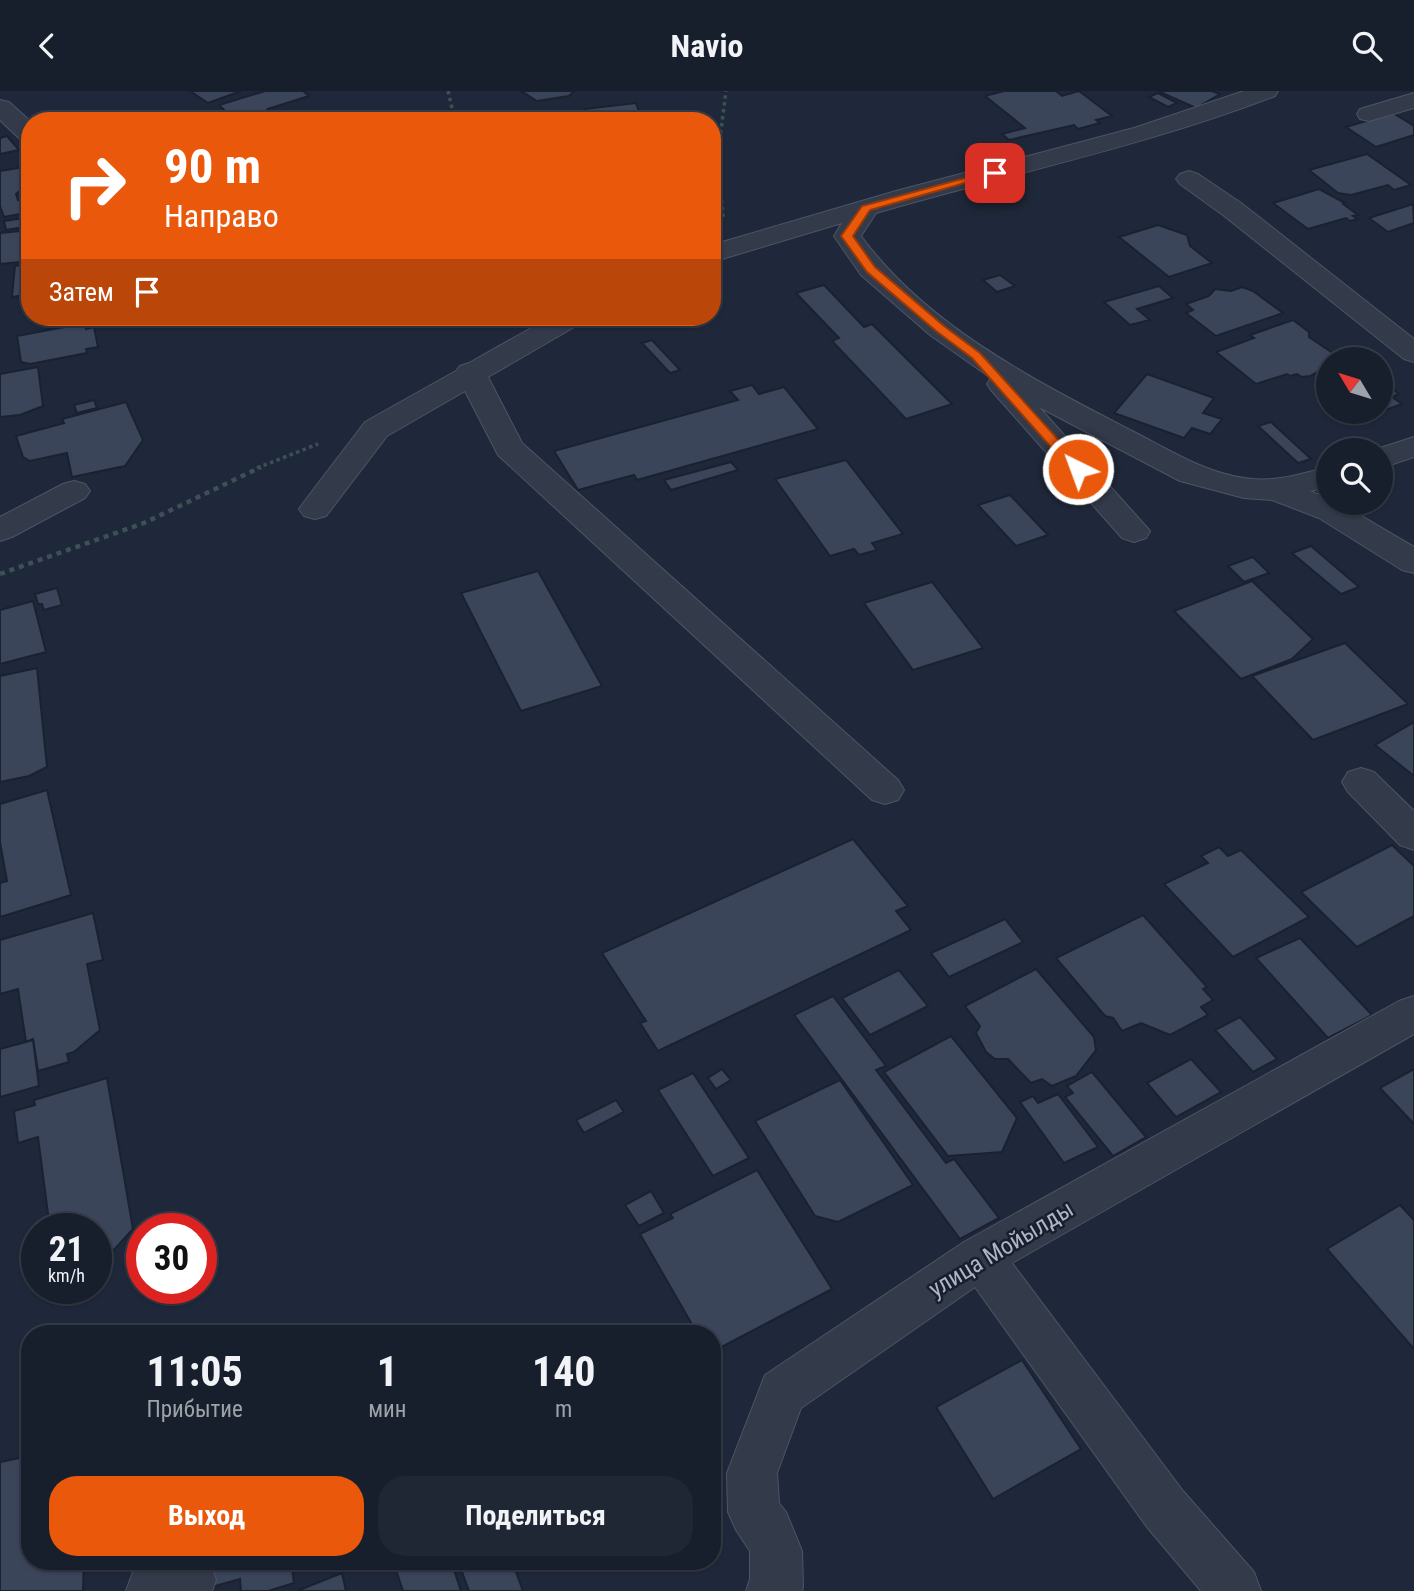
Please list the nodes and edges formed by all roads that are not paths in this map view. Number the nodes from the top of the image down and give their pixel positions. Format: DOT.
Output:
graph roads {
  1 [pos="1266,91"];
  2 [pos="1414,100"];
  3 [pos="0,107"];
  4 [pos="1369,114"];
  5 [pos="21,127"];
  6 [pos="1189,179"];
  7 [pos="866,208"];
  8 [pos="721,251"];
  9 [pos="554,326"];
  10 [pos="1414,353"];
  11 [pos="976,355"];
  12 [pos="470,372"];
  13 [pos="1414,447"];
  14 [pos="1393,455"];
  15 [pos="1316,480"];
  16 [pos="1277,490"];
  17 [pos="74,491"];
  18 [pos="315,509"];
  19 [pos="0,530"];
  20 [pos="1134,531"];
  21 [pos="1414,562"];
  22 [pos="1361,782"];
  23 [pos="885,790"];
  24 [pos="1412,829"];
  25 [pos="1414,1013"];
  26 [pos="980,1257"];
  27 [pos="772,1591"];
  28 [pos="1234,1591"];
  1 -- 7 [label="street"];
  2 -- 4 [label="street"];
  3 -- 5 [label="street"];
  6 -- 10 [label="street"];
  7 -- 8 [label="street"];
  7 -- 11 [label="street"];
  9 -- 12 [label="street"];
  11 -- 16 [label="street"];
  11 -- 20 [label="street"];
  12 -- 18 [label="street"];
  12 -- 23 [label="street"];
  13 -- 14 [label="street"];
  15 -- 16 [label="street"];
  16 -- 21 [label="street"];
  17 -- 19 [label="street"];
  22 -- 24 [label="street"];
  25 -- 26 [label="street, улица Мойылды"];
  26 -- 27 [label="street, улица Мойылды"];
  26 -- 28 [label="street"];
}
